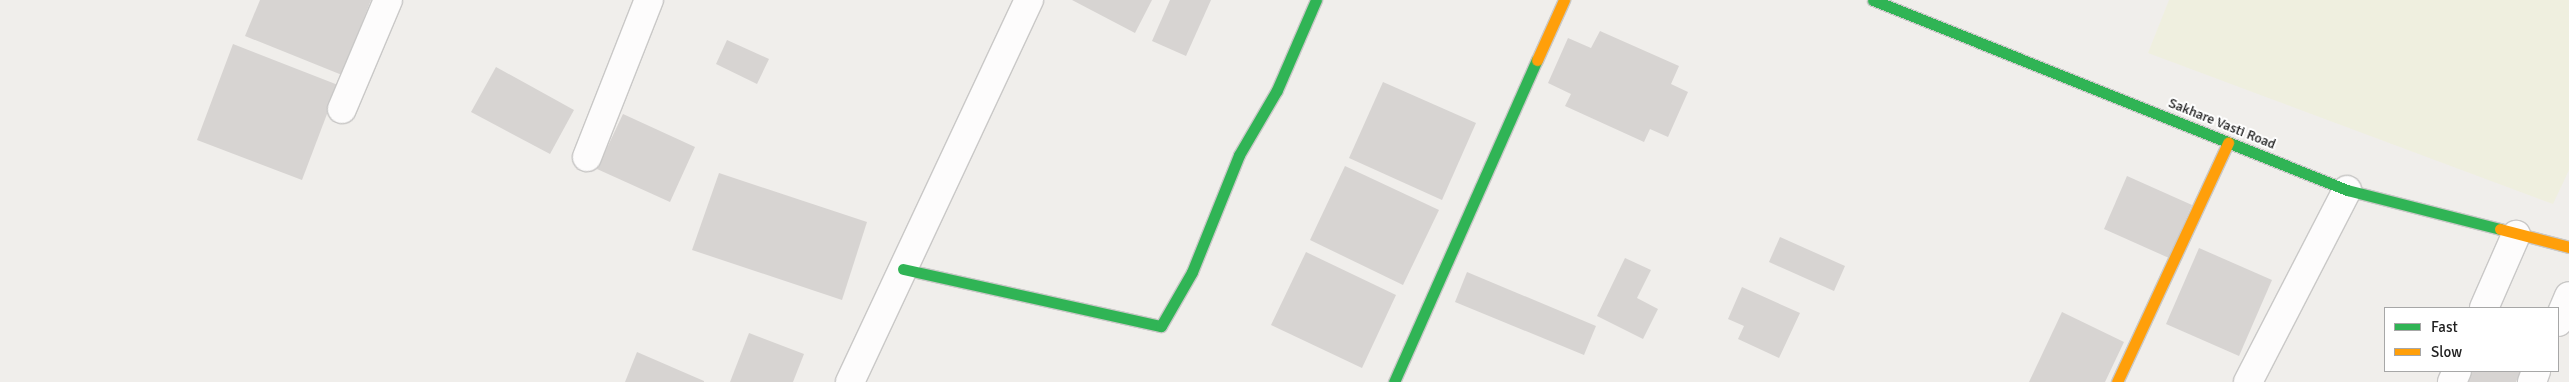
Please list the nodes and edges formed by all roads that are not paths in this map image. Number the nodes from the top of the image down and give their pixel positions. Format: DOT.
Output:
graph roads {
  1 [pos="388,0"];
  2 [pos="648,0"];
  3 [pos="1029,0"];
  4 [pos="1316,0"];
  5 [pos="1564,0"];
  6 [pos="1873,0"];
  7 [pos="342,109"];
  8 [pos="2228,143"];
  9 [pos="587,157"];
  10 [pos="2346,190"];
  11 [pos="2516,235"];
  12 [pos="2569,247"];
  13 [pos="903,269"];
  14 [pos="2569,296"];
  15 [pos="2484,307"];
  16 [pos="2559,320"];
  17 [pos="850,382"];
  18 [pos="1394,382"];
  19 [pos="2117,382"];
  20 [pos="2248,382"];
  1 -- 7 [label="street"];
  2 -- 9 [label="street"];
  3 -- 13 [label="street"];
  4 -- 13 [label="street"];
  5 -- 18 [label="street"];
  6 -- 8 [label="street, Sakhare Vasti Road"];
  8 -- 10 [label="street, Sakhare Vasti Road"];
  8 -- 19 [label="street"];
  10 -- 11 [label="street, Sakhare Vasti Road"];
  10 -- 20 [label="street"];
  11 -- 12 [label="street, Sakhare Vasti Road"];
  11 -- 15 [label="street"];
  13 -- 17 [label="street"];
  14 -- 16 [label="street"];
}
